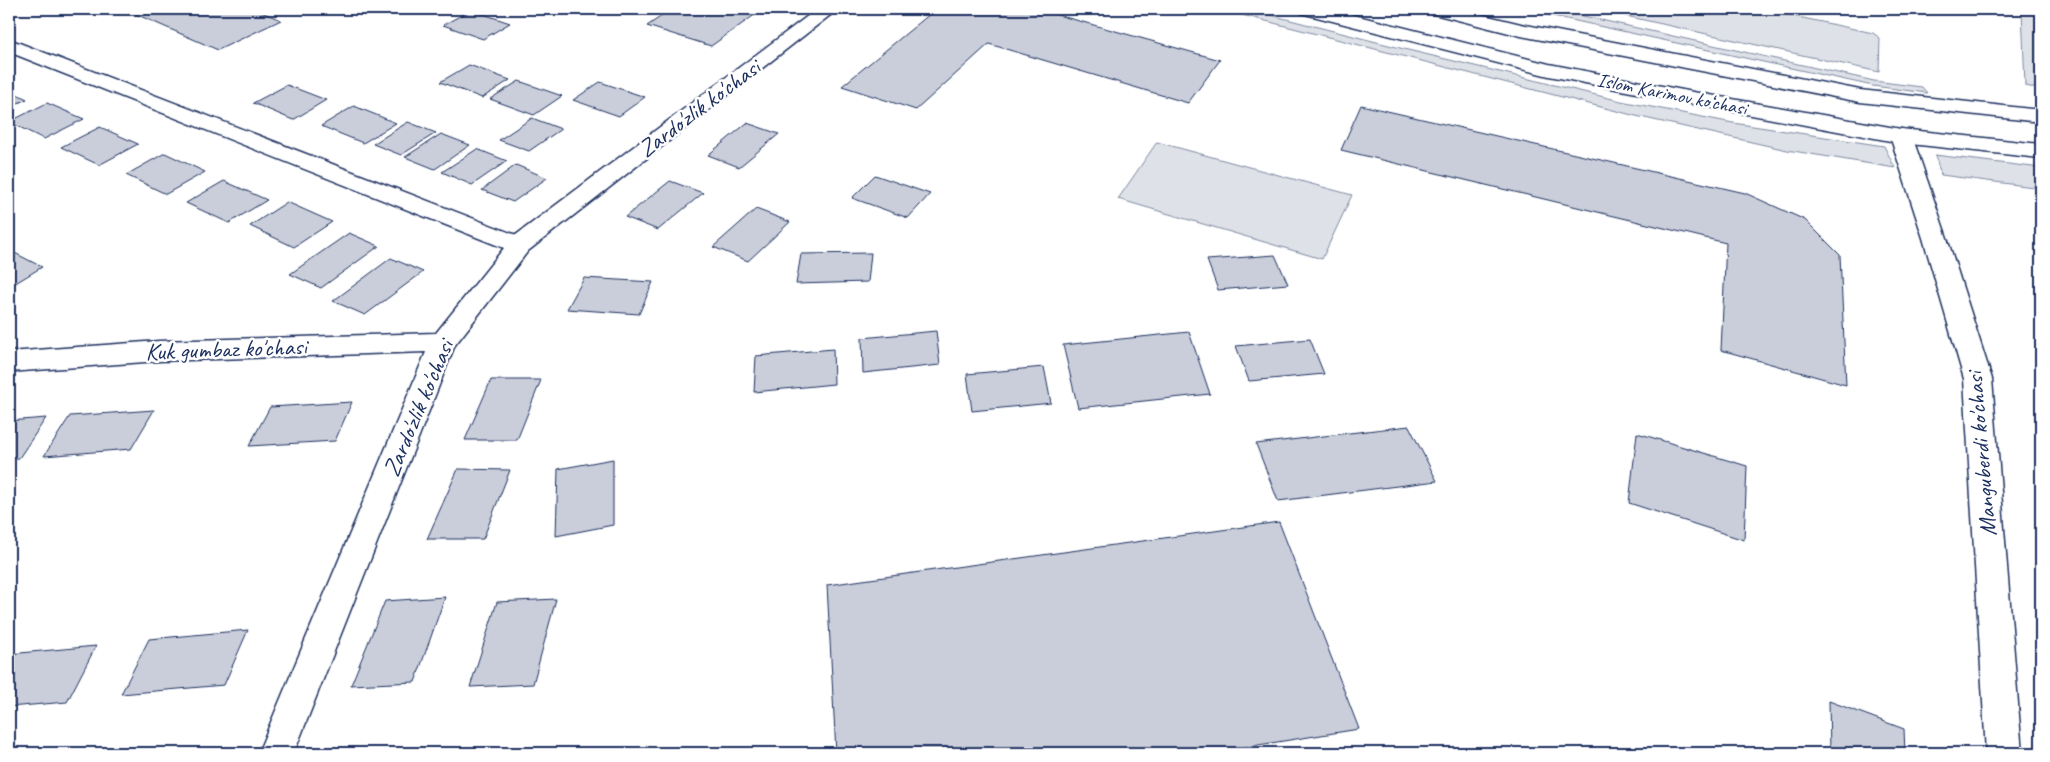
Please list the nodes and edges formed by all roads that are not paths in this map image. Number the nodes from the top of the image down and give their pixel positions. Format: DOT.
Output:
graph roads {
  1 [pos="829,9"];
  2 [pos="1308,9"];
  3 [pos="1437,9"];
  4 [pos="9,45"];
  5 [pos="2041,116"];
  6 [pos="1900,136"];
  7 [pos="2041,150"];
  8 [pos="519,245"];
  9 [pos="443,342"];
  10 [pos="9,362"];
  11 [pos="276,753"];
  12 [pos="2004,753"];
  1 -- 8 [label="street, Zardo'zlik ko'chasi"];
  2 -- 6 [label="street, Islom Karimov ko‘chasi"];
  3 -- 5 [label="street, Islom Karimov ko‘chasi"];
  4 -- 8 [label="street"];
  6 -- 7 [label="street, Islom Karimov ko‘chasi"];
  6 -- 12 [label="street, Manguberdi ko'chasi"];
  8 -- 9 [label="street, Zardo'zlik ko'chasi"];
  9 -- 10 [label="street, Kuk gumbaz ko'chasi"];
  9 -- 11 [label="street, Zardo'zlik ko'chasi"];
}
